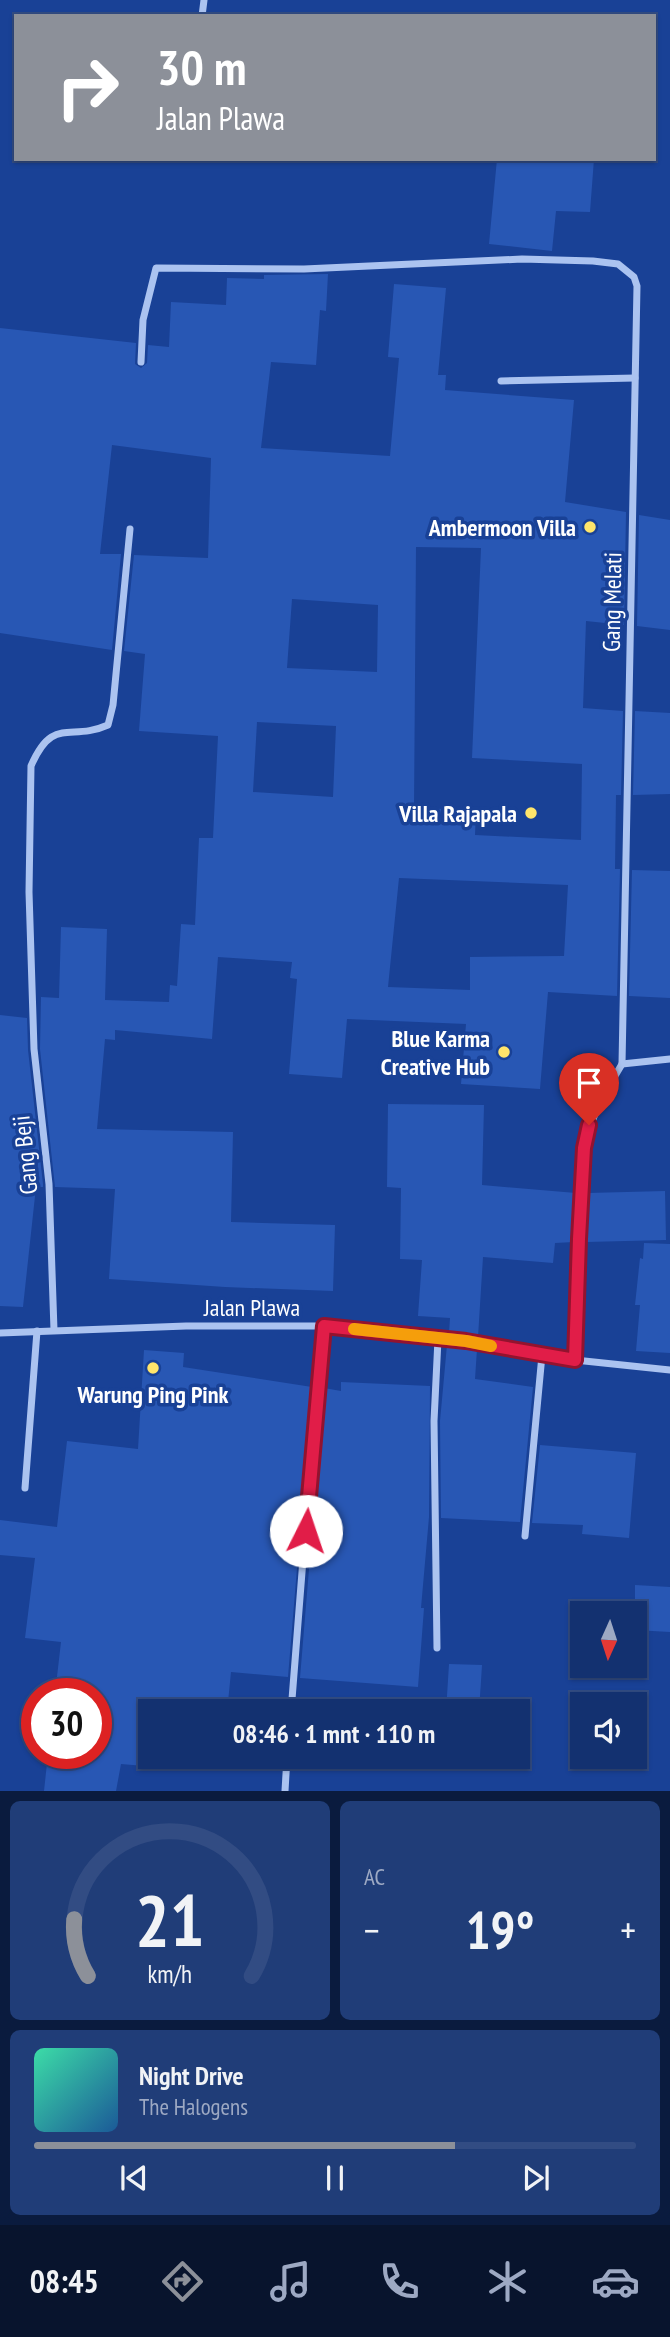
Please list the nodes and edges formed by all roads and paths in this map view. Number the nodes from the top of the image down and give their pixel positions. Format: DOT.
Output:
graph roads {
  1 [pos="141,362"];
  2 [pos="635,378"];
  3 [pos="501,381"];
  4 [pos="130,529"];
  5 [pos="670,1059"];
  6 [pos="622,1064"];
  7 [pos="324,1326"];
  8 [pos="54,1330"];
  9 [pos="37,1331"];
  10 [pos="0,1333"];
  11 [pos="438,1339"];
  12 [pos="542,1355"];
  13 [pos="575,1360"];
  14 [pos="670,1370"];
  15 [pos="25,1488"];
  16 [pos="525,1536"];
  17 [pos="438,1648"];
  18 [pos="292,1699"];
  19 [pos="286,1769"];
  20 [pos="285,1791"];
  1 -- 2 [label="street, Gang Melati"];
  2 -- 3 [label="street"];
  2 -- 6 [label="street, Gang Melati"];
  4 -- 8 [label="street, Gang Beji"];
  5 -- 6 [label="street"];
  6 -- 13 [label="street, Gang Melati"];
  7 -- 8 [label="street, Jalan Plawa"];
  7 -- 11 [label="street, Jalan Plawa"];
  7 -- 18 [label="street"];
  8 -- 9 [label="street, Jalan Plawa"];
  9 -- 10 [label="street, Jalan Plawa"];
  9 -- 15 [label="street"];
  11 -- 12 [label="street, Jalan Plawa"];
  11 -- 17 [label="street"];
  12 -- 13 [label="street, Jalan Plawa"];
  12 -- 16 [label="street"];
  13 -- 14 [label="street, Jalan Plawa"];
  19 -- 20 [label="street"];
}
